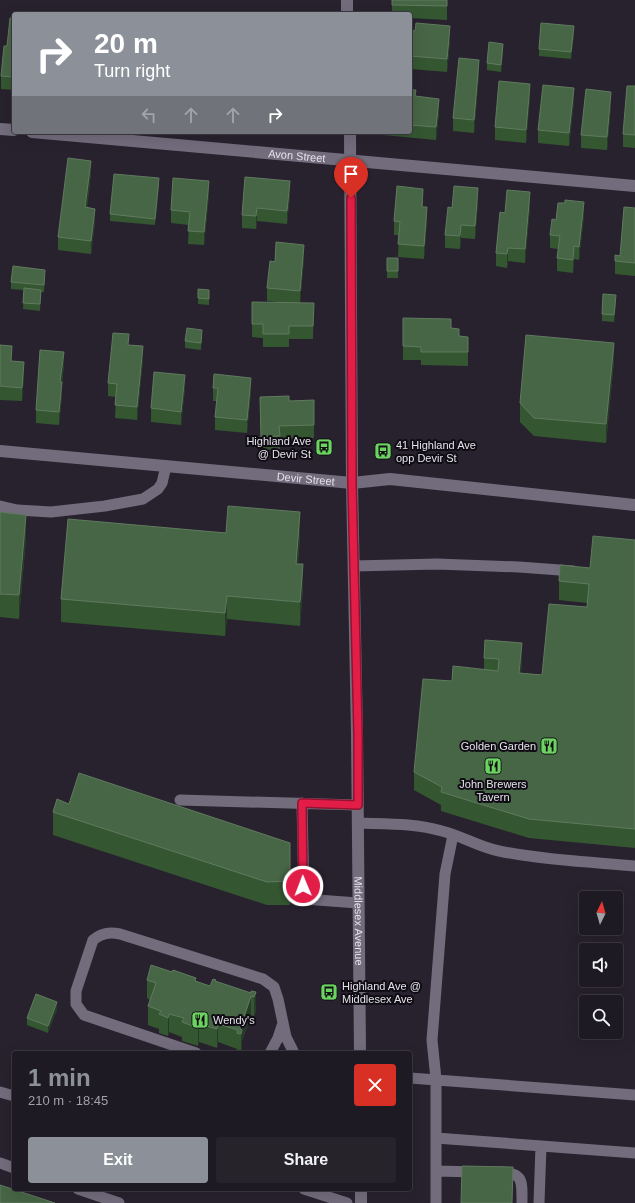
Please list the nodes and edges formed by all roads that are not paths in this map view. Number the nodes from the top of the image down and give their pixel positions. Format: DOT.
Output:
graph roads {
  1 [pos="347,0"];
  2 [pos="348,12"];
  3 [pos="0,129"];
  4 [pos="12,130"];
  5 [pos="54,134"];
  6 [pos="350,134"];
  7 [pos="351,161"];
  8 [pos="635,186"];
  9 [pos="0,451"];
  10 [pos="166,466"];
  11 [pos="352,483"];
  12 [pos="635,505"];
  13 [pos="0,506"];
  14 [pos="354,566"];
  15 [pos="585,571"];
  16 [pos="180,800"];
  17 [pos="302,803"];
  18 [pos="358,805"];
  19 [pos="358,823"];
  20 [pos="454,835"];
  21 [pos="635,866"];
  22 [pos="358,903"];
  23 [pos="283,1022"];
  24 [pos="190,1051"];
  25 [pos="271,1051"];
  26 [pos="293,1051"];
  27 [pos="360,1051"];
  28 [pos="412,1078"];
  29 [pos="436,1079"];
  30 [pos="0,1092"];
  31 [pos="12,1095"];
  32 [pos="635,1095"];
  33 [pos="436,1138"];
  34 [pos="541,1146"];
  35 [pos="635,1153"];
  36 [pos="0,1163"];
  37 [pos="12,1167"];
  38 [pos="436,1172"];
  39 [pos="84,1191"];
  40 [pos="310,1191"];
  41 [pos="361,1191"];
  42 [pos="119,1203"];
  43 [pos="346,1203"];
  44 [pos="361,1203"];
  45 [pos="436,1203"];
  46 [pos="522,1203"];
  47 [pos="539,1203"];
  1 -- 2 [label="street"];
  3 -- 4 [label="street"];
  5 -- 7 [label="street, Avon Street"];
  6 -- 7 [label="street, Middlesex Avenue"];
  7 -- 8 [label="street, Avon Street"];
  7 -- 11 [label="street, Middlesex Avenue"];
  9 -- 10 [label="street, Devir Street"];
  10 -- 11 [label="street, Devir Street"];
  10 -- 13 [label="lane"];
  11 -- 12 [label="street, Devir Street"];
  11 -- 14 [label="street, Middlesex Avenue"];
  14 -- 15 [label="lane"];
  14 -- 18 [label="street, Middlesex Avenue"];
  16 -- 17 [label="lane"];
  17 -- 18 [label="lane"];
  17 -- 22 [label="lane"];
  18 -- 19 [label="street, Middlesex Avenue"];
  19 -- 20 [label="lane"];
  19 -- 22 [label="street, Middlesex Avenue"];
  20 -- 21 [label="lane"];
  20 -- 29 [label="lane"];
  22 -- 27 [label="street, Middlesex Avenue"];
  23 -- 24 [label="lane"];
  23 -- 25 [label="lane"];
  23 -- 26 [label="lane"];
  28 -- 29 [label="lane"];
  29 -- 32 [label="lane"];
  29 -- 33 [label="lane"];
  30 -- 31 [label="lane"];
  33 -- 34 [label="lane"];
  33 -- 38 [label="lane"];
  34 -- 35 [label="lane"];
  34 -- 47 [label="lane"];
  36 -- 37 [label="lane"];
  38 -- 45 [label="lane"];
  38 -- 46 [label="lane"];
  39 -- 42 [label="lane"];
  40 -- 43 [label="lane"];
  41 -- 44 [label="street"];
}
